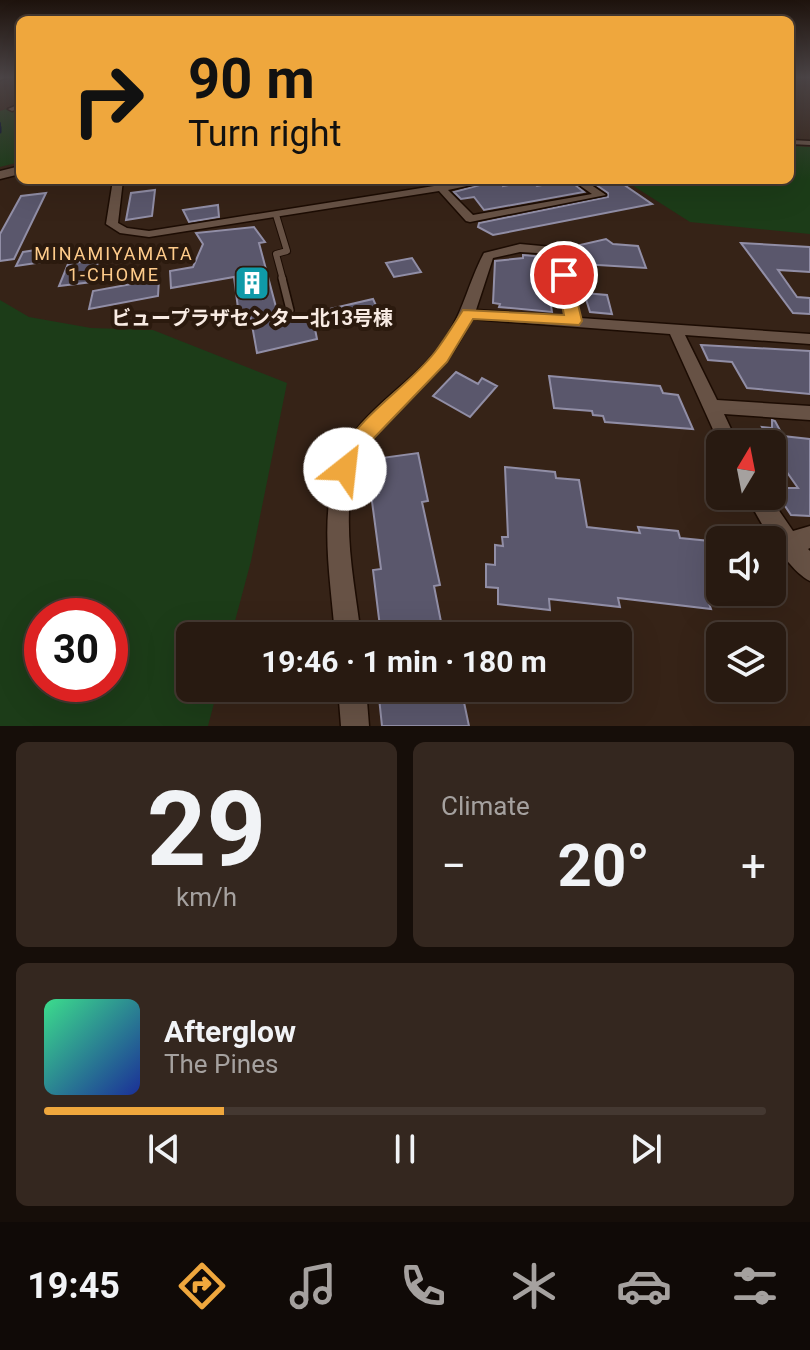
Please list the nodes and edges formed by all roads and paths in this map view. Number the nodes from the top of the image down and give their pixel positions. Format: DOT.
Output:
graph roads {
  1 [pos="117,184"];
  2 [pos="437,184"];
  3 [pos="583,184"];
  4 [pos="276,215"];
  5 [pos="290,310"];
  6 [pos="468,314"];
  7 [pos="574,321"];
  8 [pos="675,329"];
  9 [pos="810,339"];
  10 [pos="712,406"];
  11 [pos="810,413"];
  12 [pos="723,430"];
  13 [pos="770,510"];
  14 [pos="799,540"];
  15 [pos="810,569"];
  16 [pos="347,622"];
  17 [pos="353,702"];
  18 [pos="355,726"];
  1 -- 4 [label="street"];
  2 -- 3 [label="street"];
  2 -- 4 [label="street"];
  4 -- 5 [label="lane"];
  6 -- 7 [label="street"];
  6 -- 7 [label="street"];
  6 -- 16 [label="street"];
  7 -- 8 [label="street"];
  8 -- 9 [label="street"];
  8 -- 10 [label="street"];
  10 -- 11 [label="street"];
  10 -- 12 [label="street"];
  13 -- 14 [label="street"];
  14 -- 15 [label="street"];
  17 -- 18 [label="street"];
}
